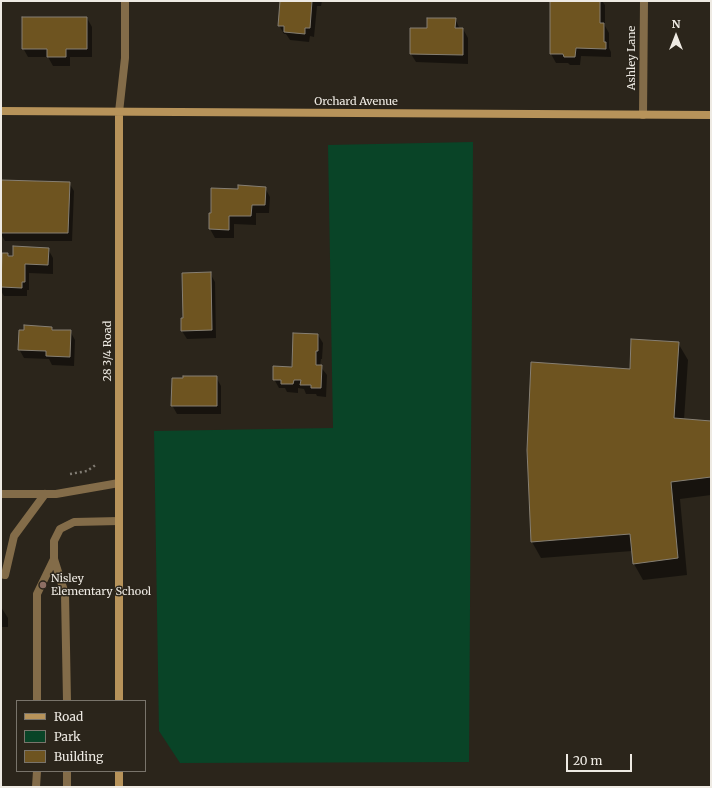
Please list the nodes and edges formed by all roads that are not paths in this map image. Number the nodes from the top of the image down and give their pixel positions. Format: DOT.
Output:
graph roads {
  1 [pos="125,1"];
  2 [pos="644,1"];
  3 [pos="1,111"];
  4 [pos="119,112"];
  5 [pos="643,115"];
  6 [pos="711,115"];
  7 [pos="119,483"];
  8 [pos="1,494"];
  9 [pos="45,494"];
  10 [pos="119,521"];
  11 [pos="54,559"];
  12 [pos="1,574"];
  13 [pos="37,700"];
  14 [pos="67,700"];
  15 [pos="119,700"];
  16 [pos="37,772"];
  17 [pos="67,772"];
  18 [pos="118,772"];
  19 [pos="36,787"];
  20 [pos="67,787"];
  21 [pos="118,787"];
  1 -- 4 [label="street, 28 3/4 Road"];
  2 -- 5 [label="street, Ashley Lane"];
  3 -- 4 [label="main road, Orchard Avenue"];
  4 -- 5 [label="main road, Orchard Avenue"];
  4 -- 7 [label="main road, 28 3/4 Road"];
  5 -- 6 [label="main road, Orchard Avenue"];
  7 -- 9 [label="street"];
  7 -- 10 [label="main road, 28 3/4 Road"];
  8 -- 9 [label="street"];
  9 -- 12 [label="street"];
  10 -- 11 [label="street"];
  10 -- 15 [label="main road, 28 3/4 Road"];
  11 -- 13 [label="street"];
  11 -- 14 [label="street"];
  16 -- 19 [label="street"];
  17 -- 20 [label="street"];
  18 -- 21 [label="main road"];
}
